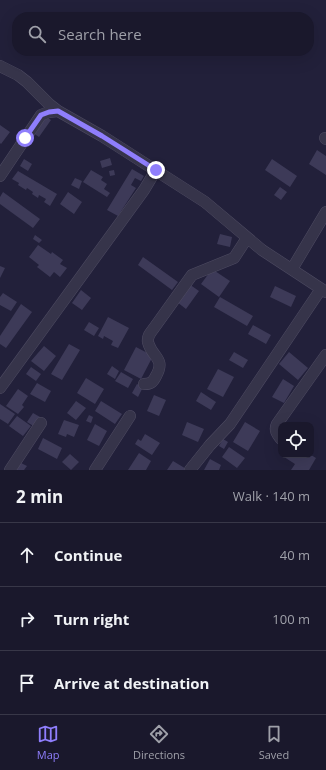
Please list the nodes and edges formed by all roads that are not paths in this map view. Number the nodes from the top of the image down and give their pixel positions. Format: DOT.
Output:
graph roads {
  1 [pos="0,66"];
  2 [pos="37,92"];
  3 [pos="58,111"];
  4 [pos="41,115"];
  5 [pos="156,170"];
  6 [pos="0,176"];
  7 [pos="326,212"];
  8 [pos="247,238"];
  9 [pos="292,269"];
  10 [pos="324,291"];
  11 [pos="326,356"];
  12 [pos="144,384"];
  13 [pos="0,388"];
  14 [pos="130,416"];
  15 [pos="278,422"];
  16 [pos="41,423"];
  17 [pos="278,423"];
  18 [pos="278,434"];
  19 [pos="10,470"];
  20 [pos="95,470"];
  21 [pos="190,470"];
  1 -- 2 [label="street"];
  2 -- 3 [label="street"];
  2 -- 4 [label="street"];
  3 -- 4 [label="street"];
  3 -- 5 [label="street"];
  4 -- 6 [label="street"];
  5 -- 8 [label="street"];
  5 -- 13 [label="street"];
  7 -- 9 [label="street"];
  8 -- 9 [label="street"];
  8 -- 12 [label="street"];
  9 -- 10 [label="street"];
  10 -- 21 [label="street"];
  11 -- 15 [label="street"];
  14 -- 20 [label="street"];
  16 -- 19 [label="street"];
  17 -- 18 [label="street"];
}
